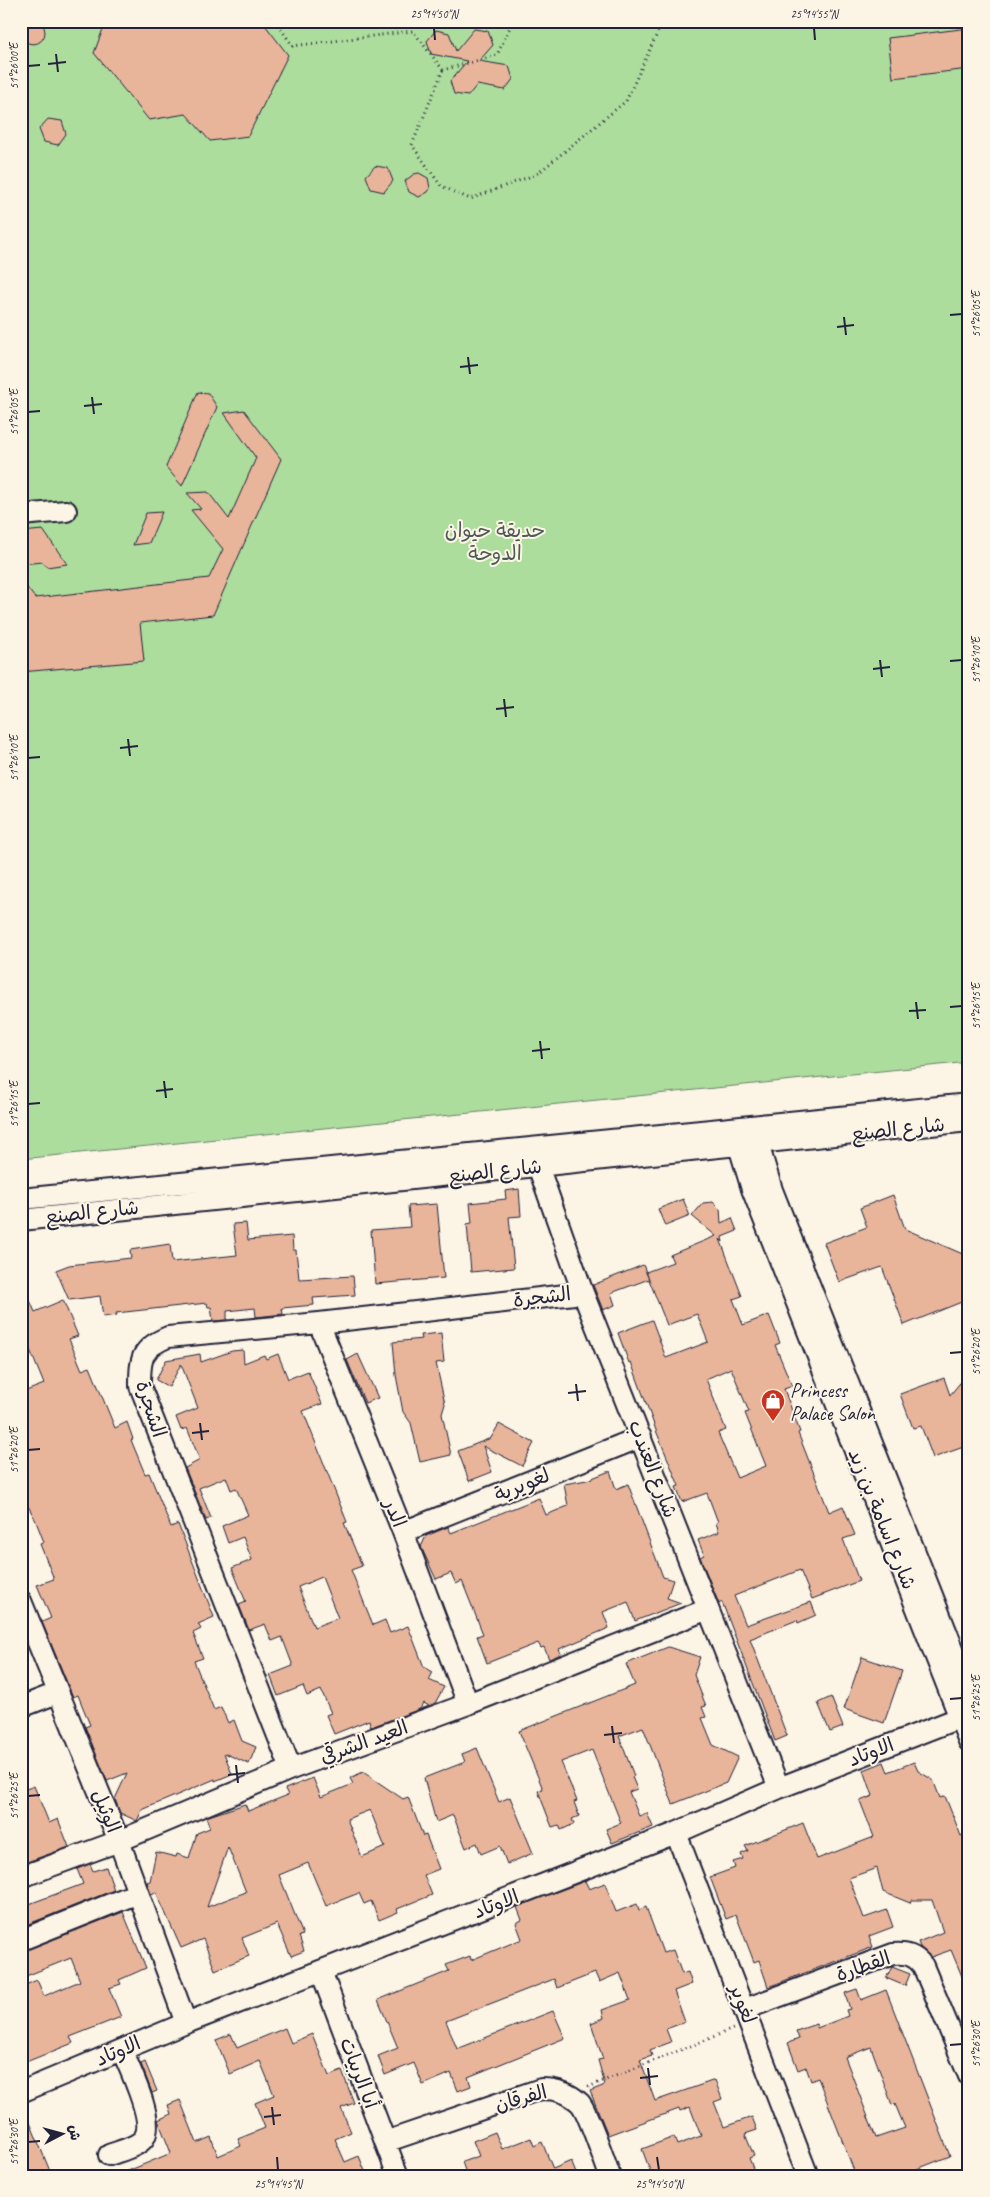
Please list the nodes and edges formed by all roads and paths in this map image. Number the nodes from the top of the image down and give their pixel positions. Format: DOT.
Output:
graph roads {
  1 [pos="275,21"];
  2 [pos="513,21"];
  3 [pos="663,21"];
  4 [pos="443,70"];
  5 [pos="66,511"];
  6 [pos="21,515"];
  7 [pos="969,1104"];
  8 [pos="969,1121"];
  9 [pos="748,1135"];
  10 [pos="539,1157"];
  11 [pos="135,1198"];
  12 [pos="21,1199"];
  13 [pos="21,1220"];
  14 [pos="584,1293"];
  15 [pos="319,1324"];
  16 [pos="641,1437"];
  17 [pos="403,1532"];
  18 [pos="21,1601"];
  19 [pos="708,1609"];
  20 [pos="969,1689"];
  21 [pos="57,1693"];
  22 [pos="468,1704"];
  23 [pos="21,1707"];
  24 [pos="964,1716"];
  25 [pos="969,1741"];
  26 [pos="290,1769"];
  27 [pos="778,1788"];
  28 [pos="676,1833"];
  29 [pos="119,1841"];
  30 [pos="21,1877"];
  31 [pos="138,1894"];
  32 [pos="21,1940"];
  33 [pos="321,1971"];
  34 [pos="747,2015"];
  35 [pos="186,2023"];
  36 [pos="122,2050"];
  37 [pos="969,2076"];
  38 [pos="21,2092"];
  39 [pos="570,2095"];
  40 [pos="385,2142"];
  41 [pos="109,2155"];
  42 [pos="398,2176"];
  43 [pos="610,2176"];
  44 [pos="808,2176"];
  1 -- 4 [label="path"];
  2 -- 4 [label="path"];
  3 -- 4 [label="path"];
  5 -- 6 [label="street"];
  7 -- 9 [label="street, شارع الصنع"];
  8 -- 9 [label="street, شارع الصنع"];
  9 -- 10 [label="street, شارع الصنع"];
  9 -- 20 [label="street, شارع اسامة بن زيد"];
  9 -- 24 [label="street, شارع اسامة بن زيد"];
  10 -- 11 [label="street, شارع الصنع"];
  10 -- 14 [label="street, شارع العندب"];
  11 -- 12 [label="street, شارع الصنع"];
  11 -- 13 [label="street, شارع الصنع"];
  14 -- 15 [label="street, الشجرة"];
  14 -- 16 [label="street, شارع العندب"];
  15 -- 17 [label="street, الدر"];
  15 -- 26 [label="street, الشجرة"];
  16 -- 17 [label="street, لغويرية"];
  16 -- 19 [label="street, شارع العندب"];
  17 -- 22 [label="street, الدر"];
  18 -- 21 [label="street, الوثيل"];
  19 -- 22 [label="street, العيد الشرقي"];
  19 -- 27 [label="street, شارع العندب"];
  21 -- 23 [label="street"];
  21 -- 29 [label="street, الوثيل"];
  22 -- 26 [label="street, العيد الشرقي"];
  24 -- 25 [label="street, شارع اسامة بن زيد"];
  24 -- 27 [label="street, الاوتاد"];
  26 -- 29 [label="street, العيد الشرقي"];
  27 -- 28 [label="street, الاوتاد"];
  28 -- 33 [label="street, الاوتاد"];
  28 -- 34 [label="street, لغوير"];
  29 -- 30 [label="street, العيد الشرقي"];
  29 -- 31 [label="street, الوثيل"];
  31 -- 32 [label="street"];
  31 -- 35 [label="street, الوثيل"];
  33 -- 35 [label="street, الاوتاد"];
  33 -- 40 [label="street, أبا الربيات"];
  34 -- 37 [label="street, القطارة"];
  34 -- 39 [label="path"];
  34 -- 44 [label="street, لغوير"];
  35 -- 36 [label="street, الاوتاد"];
  36 -- 38 [label="street, الاوتاد"];
  36 -- 41 [label="street"];
  39 -- 40 [label="street, الفرقان"];
  39 -- 43 [label="street, الفرقان"];
  40 -- 42 [label="street, أبا الربيات"];
}
